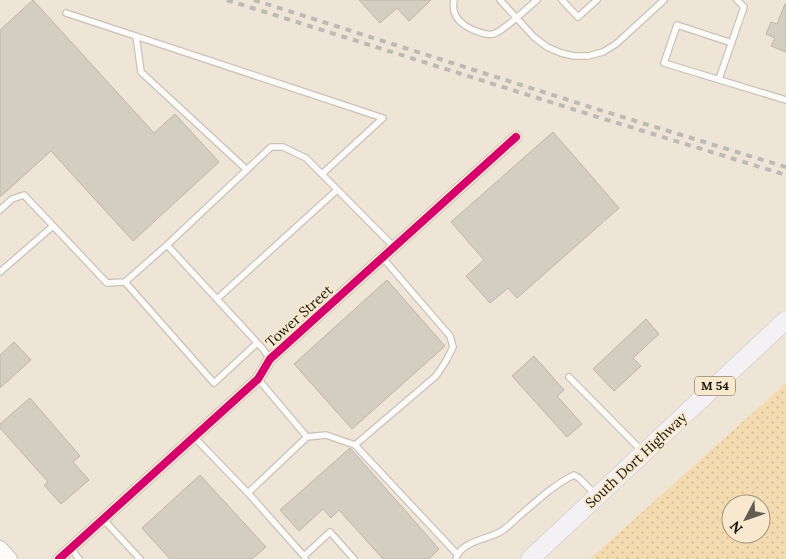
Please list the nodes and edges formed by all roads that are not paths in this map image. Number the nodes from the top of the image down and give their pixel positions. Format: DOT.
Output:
graph roads {
  1 [pos="454,0"];
  2 [pos="500,0"];
  3 [pos="537,0"];
  4 [pos="562,0"];
  5 [pos="597,0"];
  6 [pos="664,0"];
  7 [pos="737,0"];
  8 [pos="66,13"];
  9 [pos="516,17"];
  10 [pos="136,36"];
  11 [pos="732,43"];
  12 [pos="719,79"];
  13 [pos="786,100"];
  14 [pos="516,137"];
  15 [pos="246,169"];
  16 [pos="322,174"];
  17 [pos="337,190"];
  18 [pos="0,210"];
  19 [pos="53,226"];
  20 [pos="167,245"];
  21 [pos="394,247"];
  22 [pos="382,257"];
  23 [pos="0,272"];
  24 [pos="125,282"];
  25 [pos="217,299"];
  26 [pos="786,320"];
  27 [pos="257,343"];
  28 [pos="270,359"];
  29 [pos="569,377"];
  30 [pos="258,379"];
  31 [pos="194,437"];
  32 [pos="307,437"];
  33 [pos="355,444"];
  34 [pos="644,453"];
  35 [pos="248,493"];
  36 [pos="597,496"];
  37 [pos="103,519"];
  38 [pos="0,548"];
  39 [pos="71,548"];
  40 [pos="457,557"];
  41 [pos="305,558"];
  42 [pos="10,559"];
  43 [pos="59,559"];
  44 [pos="79,559"];
  45 [pos="140,559"];
  46 [pos="354,559"];
  47 [pos="530,559"];
  1 -- 9 [label="lane"];
  2 -- 9 [label="lane"];
  3 -- 9 [label="lane"];
  4 -- 5 [label="lane"];
  6 -- 9 [label="lane"];
  7 -- 11 [label="lane"];
  8 -- 10 [label="lane"];
  10 -- 15 [label="lane"];
  10 -- 16 [label="lane"];
  11 -- 12 [label="lane"];
  11 -- 12 [label="lane"];
  12 -- 13 [label="lane"];
  14 -- 21 [label="street, Tower Street"];
  15 -- 16 [label="lane"];
  15 -- 20 [label="lane"];
  16 -- 17 [label="lane"];
  17 -- 21 [label="lane"];
  17 -- 25 [label="lane"];
  18 -- 19 [label="lane"];
  19 -- 23 [label="lane"];
  19 -- 24 [label="lane"];
  20 -- 24 [label="lane"];
  20 -- 25 [label="lane"];
  21 -- 22 [label="street, Tower Street"];
  22 -- 28 [label="street, Tower Street"];
  22 -- 33 [label="lane"];
  24 -- 27 [label="lane"];
  25 -- 27 [label="lane"];
  26 -- 34 [label="main road, South Dort Highway / M 54"];
  27 -- 28 [label="lane"];
  28 -- 30 [label="street, Tower Street"];
  29 -- 34 [label="lane"];
  30 -- 31 [label="street, Tower Street"];
  30 -- 32 [label="lane"];
  31 -- 35 [label="lane"];
  31 -- 37 [label="street, Tower Street"];
  32 -- 33 [label="lane"];
  32 -- 35 [label="lane"];
  33 -- 40 [label="lane"];
  34 -- 36 [label="main road, South Dort Highway / M 54"];
  35 -- 41 [label="lane"];
  36 -- 40 [label="lane"];
  36 -- 47 [label="main road, South Dort Highway / M 54"];
  37 -- 39 [label="street, Tower Street"];
  37 -- 45 [label="lane"];
  38 -- 42 [label="street"];
  39 -- 43 [label="street, Tower Street"];
  39 -- 44 [label="lane"];
  41 -- 46 [label="lane"];
}
